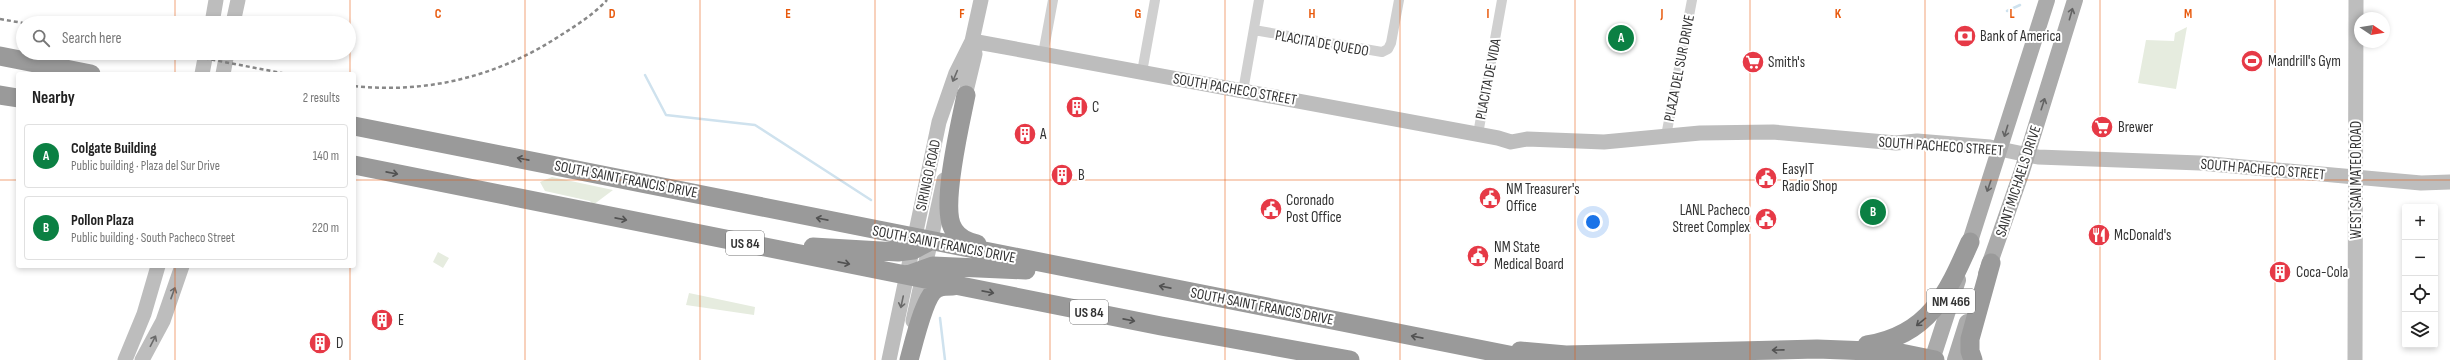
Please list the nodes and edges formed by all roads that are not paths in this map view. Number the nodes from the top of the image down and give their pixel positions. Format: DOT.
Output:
graph roads {
  1 [pos="216,0"];
  2 [pos="238,0"];
  3 [pos="981,0"];
  4 [pos="1053,0"];
  5 [pos="1155,0"];
  6 [pos="1259,0"];
  7 [pos="1398,0"];
  8 [pos="1502,0"];
  9 [pos="1692,0"];
  10 [pos="2047,0"];
  11 [pos="2075,0"];
  12 [pos="2356,0"];
  13 [pos="213,16"];
  14 [pos="235,16"];
  15 [pos="1254,30"];
  16 [pos="972,41"];
  17 [pos="1043,54"];
  18 [pos="0,56"];
  19 [pos="16,59"];
  20 [pos="20,60"];
  21 [pos="205,60"];
  22 [pos="226,60"];
  23 [pos="81,72"];
  24 [pos="202,72"];
  25 [pos="223,72"];
  26 [pos="1142,72"];
  27 [pos="1243,91"];
  28 [pos="0,94"];
  29 [pos="16,95"];
  30 [pos="966,95"];
  31 [pos="16,98"];
  32 [pos="356,126"];
  33 [pos="356,133"];
  34 [pos="1478,134"];
  35 [pos="406,136"];
  36 [pos="1666,136"];
  37 [pos="2001,149"];
  38 [pos="2027,154"];
  39 [pos="356,165"];
  40 [pos="2356,177"];
  41 [pos="2450,182"];
  42 [pos="1970,242"];
  43 [pos="919,243"];
  44 [pos="747,244"];
  45 [pos="1991,263"];
  46 [pos="1046,264"];
  47 [pos="157,268"];
  48 [pos="165,268"];
  49 [pos="181,268"];
  50 [pos="918,274"];
  51 [pos="1123,279"];
  52 [pos="958,286"];
  53 [pos="163,321"];
  54 [pos="137,332"];
  55 [pos="1255,344"];
  56 [pos="1455,344"];
  57 [pos="1817,349"];
  58 [pos="125,360"];
  59 [pos="142,360"];
  60 [pos="889,360"];
  61 [pos="904,360"];
  62 [pos="909,360"];
  63 [pos="1307,360"];
  64 [pos="1350,360"];
  65 [pos="1534,360"];
  66 [pos="1933,360"];
  67 [pos="1955,360"];
  68 [pos="1973,360"];
  69 [pos="2355,360"];
  1 -- 13 [label="street"];
  2 -- 14 [label="street"];
  3 -- 16 [label="street, SIRINGO ROAD"];
  4 -- 17 [label="street"];
  5 -- 26 [label="street"];
  6 -- 15 [label="street"];
  7 -- 15 [label="street, PLACITA DE QUEDO"];
  8 -- 34 [label="street, PLACITA DE VIDA"];
  9 -- 36 [label="street, PLAZA DEL SUR DRIVE"];
  10 -- 37 [label="main road, SAINT MICHAELS DRIVE / NM 466, one-way"];
  38 -- 11 [label="main road, SAINT MICHAELS DRIVE / NM 466, one-way"];
  12 -- 40 [label="street, WEST SAN MATEO ROAD"];
  15 -- 27 [label="street"];
  16 -- 17 [label="street, SOUTH PACHECO STREET"];
  16 -- 30 [label="street, SIRINGO ROAD"];
  16 -- 43 [label="street, SIRINGO ROAD, one-way"];
  17 -- 26 [label="street, SOUTH PACHECO STREET"];
  18 -- 19 [label="highway"];
  20 -- 23 [label="highway"];
  21 -- 24 [label="street"];
  22 -- 25 [label="street"];
  26 -- 27 [label="street, SOUTH PACHECO STREET"];
  27 -- 34 [label="street, SOUTH PACHECO STREET"];
  28 -- 29 [label="highway"];
  28 -- 31 [label="highway"];
  30 -- 43 [label="street, SIRINGO ROAD"];
  30 -- 46 [label="highway"];
  32 -- 35 [label="highway, SOUTH SAINT FRANCIS DRIVE"];
  33 -- 35 [label="highway"];
  34 -- 36 [label="street, SOUTH PACHECO STREET"];
  43 -- 35 [label="highway, SOUTH SAINT FRANCIS DRIVE, one-way"];
  36 -- 37 [label="street, SOUTH PACHECO STREET"];
  37 -- 38 [label="street, SOUTH PACHECO STREET"];
  37 -- 42 [label="main road, SAINT MICHAELS DRIVE / NM 466, one-way"];
  38 -- 40 [label="street, SOUTH PACHECO STREET"];
  38 -- 45 [label="main road, SAINT MICHAELS DRIVE / NM 466"];
  39 -- 44 [label="highway, US 84, one-way"];
  40 -- 41 [label="street, SOUTH PACHECO STREET"];
  40 -- 69 [label="street, WEST SAN MATEO ROAD"];
  42 -- 57 [label="highway, one-way"];
  42 -- 66 [label="main road, SAINT MICHAELS DRIVE / NM 466"];
  43 -- 44 [label="highway"];
  43 -- 46 [label="highway, SOUTH SAINT FRANCIS DRIVE"];
  43 -- 50 [label="street, SIRINGO ROAD"];
  44 -- 50 [label="highway, US 84, one-way"];
  45 -- 67 [label="main road, SAINT MICHAELS DRIVE / NM 466"];
  45 -- 68 [label="highway"];
  46 -- 51 [label="highway, SOUTH SAINT FRANCIS DRIVE"];
  47 -- 54 [label="street"];
  48 -- 53 [label="street"];
  53 -- 49 [label="street, one-way"];
  50 -- 51 [label="highway"];
  50 -- 52 [label="highway, US 84"];
  50 -- 60 [label="street, SIRINGO ROAD, one-way"];
  50 -- 61 [label="street, SIRINGO ROAD"];
  56 -- 51 [label="highway, SOUTH SAINT FRANCIS DRIVE, one-way"];
  52 -- 55 [label="highway, US 84, one-way"];
  52 -- 62 [label="highway"];
  53 -- 54 [label="street"];
  59 -- 53 [label="street, one-way"];
  54 -- 58 [label="street"];
  55 -- 63 [label="highway"];
  55 -- 64 [label="highway, US 84"];
  57 -- 56 [label="highway, one-way"];
  56 -- 65 [label="highway, SOUTH SAINT FRANCIS DRIVE"];
  57 -- 66 [label="highway"];
}
